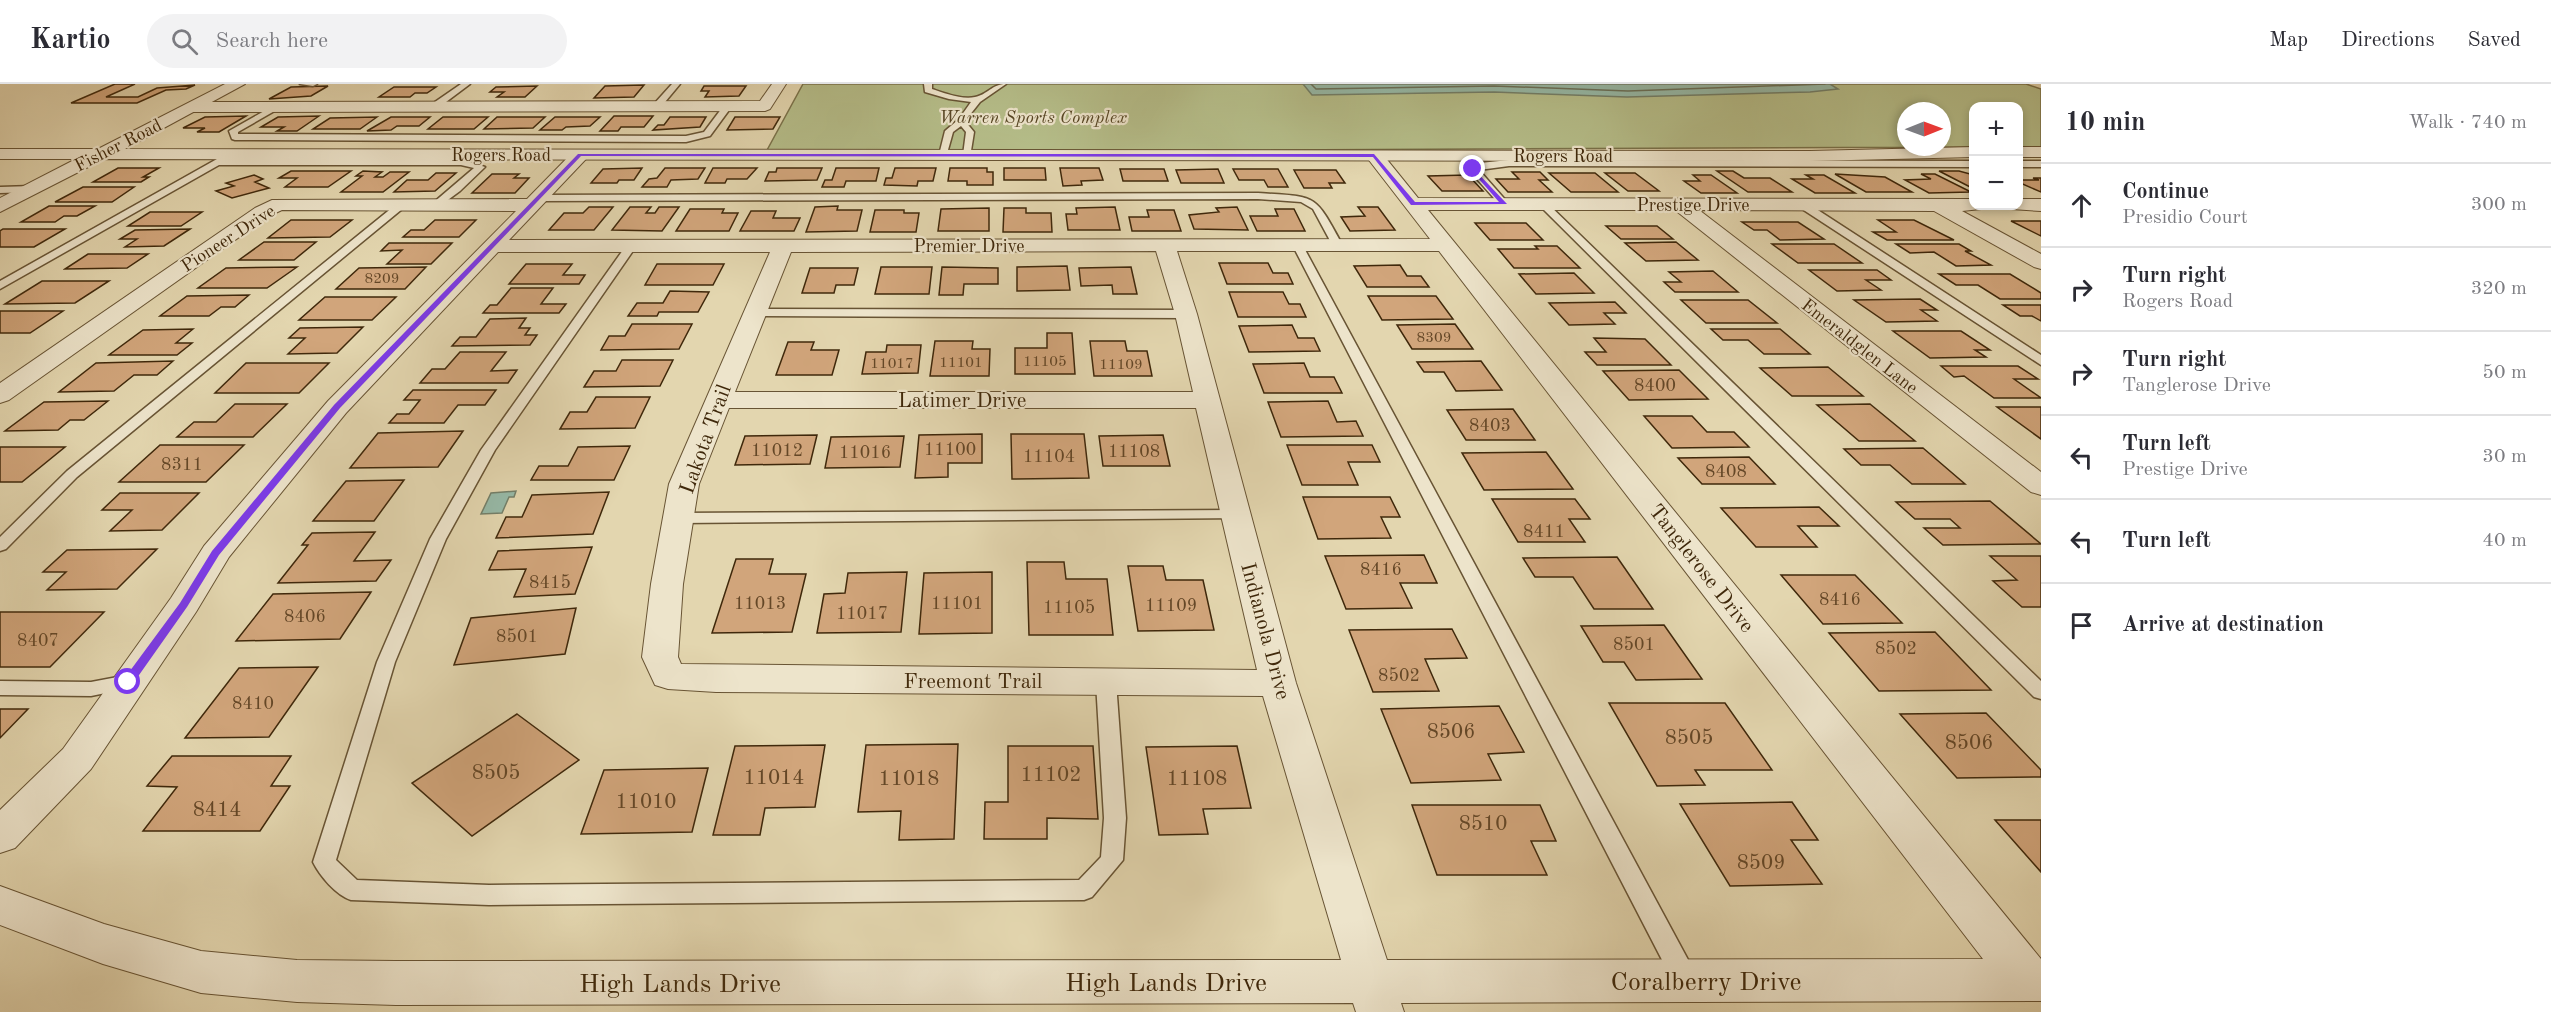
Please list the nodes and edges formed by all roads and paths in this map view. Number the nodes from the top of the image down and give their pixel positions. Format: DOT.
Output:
graph roads {
  1 [pos="237,84"];
  2 [pos="304,84"];
  3 [pos="313,84"];
  4 [pos="466,84"];
  5 [pos="676,84"];
  6 [pos="779,84"];
  7 [pos="928,84"];
  8 [pos="1002,84"];
  9 [pos="354,90"];
  10 [pos="564,92"];
  11 [pos="977,100"];
  12 [pos="274,106"];
  13 [pos="325,106"];
  14 [pos="435,106"];
  15 [pos="547,106"];
  16 [pos="657,106"];
  17 [pos="728,106"];
  18 [pos="193,107"];
  19 [pos="962,123"];
  20 [pos="1969,152"];
  21 [pos="2023,152"];
  22 [pos="2041,152"];
  23 [pos="100,154"];
  24 [pos="580,155"];
  25 [pos="943,155"];
  26 [pos="967,155"];
  27 [pos="1374,155"];
  28 [pos="4,156"];
  29 [pos="1969,164"];
  30 [pos="2023,164"];
  31 [pos="2041,164"];
  32 [pos="32,189"];
  33 [pos="0,190"];
  34 [pos="534,202"];
  35 [pos="1413,204"];
  36 [pos="1504,204"];
  37 [pos="1543,204"];
  38 [pos="402,205"];
  39 [pos="437,205"];
  40 [pos="1680,205"];
  41 [pos="1803,205"];
  42 [pos="1938,205"];
  43 [pos="1969,205"];
  44 [pos="2023,205"];
  45 [pos="0,206"];
  46 [pos="2041,206"];
  47 [pos="632,245"];
  48 [pos="1447,245"];
  49 [pos="492,246"];
  50 [pos="783,246"];
  51 [pos="1165,246"];
  52 [pos="1298,246"];
  53 [pos="1338,246"];
  54 [pos="2041,263"];
  55 [pos="0,286"];
  56 [pos="755,313"];
  57 [pos="1186,314"];
  58 [pos="2041,361"];
  59 [pos="0,395"];
  60 [pos="719,400"];
  61 [pos="1206,400"];
  62 [pos="2041,486"];
  63 [pos="1237,515"];
  64 [pos="679,518"];
  65 [pos="0,546"];
  66 [pos="668,676"];
  67 [pos="128,682"];
  68 [pos="1106,682"];
  69 [pos="1278,683"];
  70 [pos="0,688"];
  71 [pos="2041,692"];
  72 [pos="0,836"];
  73 [pos="0,905"];
  74 [pos="2035,980"];
  75 [pos="1686,982"];
  76 [pos="1376,997"];
  1 -- 18 [label="street, Fisher Road"];
  2 -- 3 [label="lane"];
  4 -- 14 [label="lane"];
  5 -- 16 [label="lane"];
  6 -- 17 [label="street"];
  7 -- 11 [label="lane"];
  8 -- 11 [label="lane"];
  9 -- 13 [label="street"];
  10 -- 15 [label="street"];
  11 -- 19 [label="lane"];
  12 -- 13 [label="street"];
  12 -- 17 [label="lane"];
  12 -- 18 [label="street"];
  13 -- 14 [label="street"];
  14 -- 15 [label="street"];
  15 -- 16 [label="street"];
  16 -- 17 [label="street"];
  18 -- 23 [label="street, Fisher Road"];
  19 -- 25 [label="lane"];
  19 -- 26 [label="lane"];
  20 -- 27 [label="street, Rogers Road"];
  21 -- 22 [label="street"];
  23 -- 24 [label="street, Rogers Road"];
  23 -- 28 [label="street, Rogers Road"];
  23 -- 32 [label="street, Fisher Road"];
  24 -- 25 [label="street, Rogers Road"];
  24 -- 34 [label="street"];
  25 -- 26 [label="street, Rogers Road"];
  26 -- 27 [label="street, Rogers Road"];
  27 -- 35 [label="street, Tanglerose Drive"];
  29 -- 36 [label="lane"];
  30 -- 31 [label="lane"];
  32 -- 33 [label="lane"];
  32 -- 45 [label="street, Fisher Road"];
  34 -- 39 [label="street, Pioneer Drive"];
  34 -- 49 [label="street"];
  34 -- 53 [label="lane"];
  35 -- 36 [label="street, Prestige Drive"];
  35 -- 48 [label="street, Tanglerose Drive"];
  36 -- 37 [label="street, Prestige Drive"];
  37 -- 40 [label="street, Prestige Drive"];
  37 -- 71 [label="lane"];
  38 -- 39 [label="street, Pioneer Drive"];
  38 -- 59 [label="street, Pioneer Drive"];
  38 -- 65 [label="lane"];
  39 -- 55 [label="lane"];
  40 -- 41 [label="street, Prestige Drive"];
  40 -- 62 [label="street, Emeraldglen Lane"];
  41 -- 42 [label="street, Prestige Drive"];
  41 -- 58 [label="lane"];
  42 -- 43 [label="street, Prestige Drive"];
  42 -- 54 [label="street"];
  44 -- 46 [label="street"];
  47 -- 49 [label="street, Premier Drive"];
  47 -- 50 [label="street, Premier Drive"];
  47 -- 68 [label="lane"];
  48 -- 53 [label="street, Premier Drive"];
  48 -- 74 [label="street, Tanglerose Drive"];
  49 -- 67 [label="street"];
  50 -- 51 [label="street, Premier Drive"];
  50 -- 56 [label="street, Lakota Trail"];
  51 -- 52 [label="street, Premier Drive"];
  51 -- 57 [label="street, Indianola Drive"];
  52 -- 53 [label="street, Premier Drive"];
  52 -- 75 [label="lane"];
  56 -- 57 [label="lane"];
  56 -- 60 [label="street, Lakota Trail"];
  57 -- 61 [label="street, Indianola Drive"];
  60 -- 61 [label="street, Latimer Drive"];
  60 -- 64 [label="street, Lakota Trail"];
  61 -- 63 [label="street, Indianola Drive"];
  63 -- 64 [label="lane"];
  63 -- 69 [label="street, Indianola Drive"];
  64 -- 66 [label="street, Lakota Trail"];
  66 -- 68 [label="street, Freemont Trail"];
  67 -- 70 [label="lane"];
  67 -- 72 [label="street"];
  68 -- 69 [label="street, Freemont Trail"];
  69 -- 76 [label="street, Indianola Drive"];
  73 -- 76 [label="street, High Lands Drive"];
  74 -- 75 [label="street, Coralberry Drive"];
  75 -- 76 [label="street, Coralberry Drive"];
}
